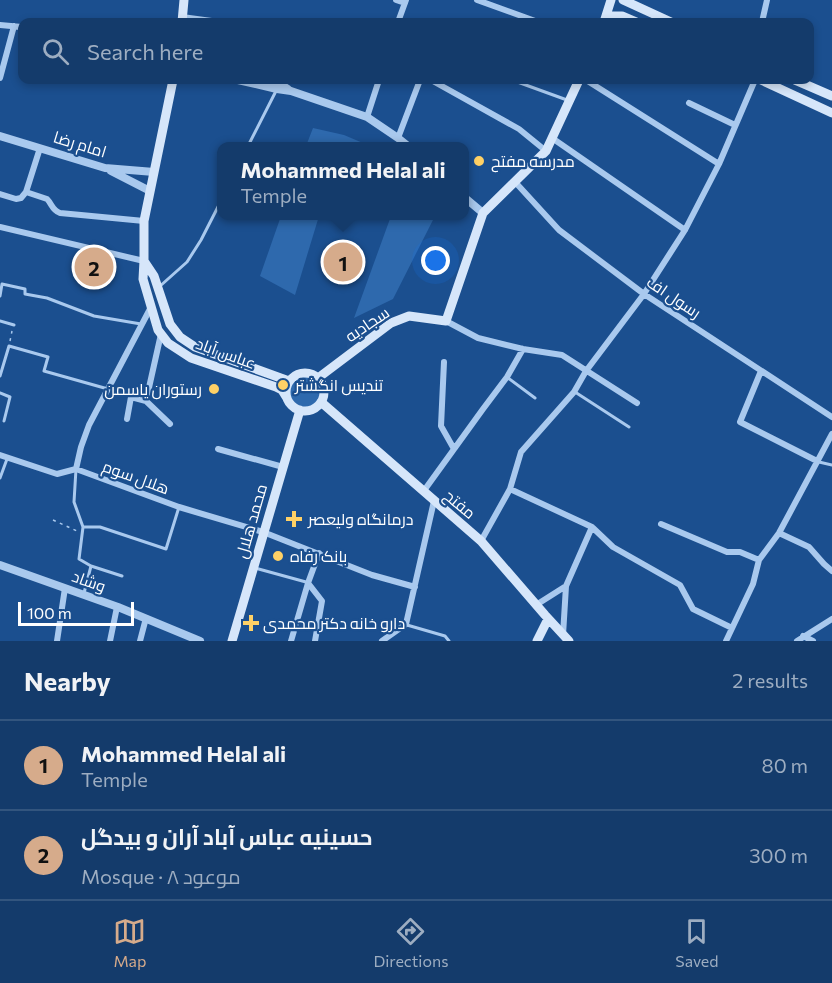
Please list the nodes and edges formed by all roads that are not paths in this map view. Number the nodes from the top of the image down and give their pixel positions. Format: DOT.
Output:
graph roads {
  1 [pos="184,0"];
  2 [pos="396,0"];
  3 [pos="477,0"];
  4 [pos="611,0"];
  5 [pos="767,0"];
  6 [pos="405,1"];
  7 [pos="626,2"];
  8 [pos="622,16"];
  9 [pos="182,18"];
  10 [pos="399,18"];
  11 [pos="527,18"];
  12 [pos="605,18"];
  13 [pos="611,18"];
  14 [pos="627,18"];
  15 [pos="662,18"];
  16 [pos="763,18"];
  17 [pos="0,25"];
  18 [pos="14,26"];
  19 [pos="18,26"];
  20 [pos="0,78"];
  21 [pos="172,84"];
  22 [pos="255,84"];
  23 [pos="280,84"];
  24 [pos="379,84"];
  25 [pos="418,84"];
  26 [pos="438,84"];
  27 [pos="523,84"];
  28 [pos="577,84"];
  29 [pos="592,84"];
  30 [pos="753,84"];
  31 [pos="770,84"];
  32 [pos="804,84"];
  33 [pos="277,89"];
  34 [pos="291,90"];
  35 [pos="832,96"];
  36 [pos="569,101"];
  37 [pos="689,103"];
  38 [pos="832,113"];
  39 [pos="367,117"];
  40 [pos="735,125"];
  41 [pos="0,136"];
  42 [pos="398,138"];
  43 [pos="552,138"];
  44 [pos="250,142"];
  45 [pos="402,142"];
  46 [pos="40,148"];
  47 [pos="546,151"];
  48 [pos="719,164"];
  49 [pos="105,168"];
  50 [pos="154,172"];
  51 [pos="516,183"];
  52 [pos="150,191"];
  53 [pos="26,192"];
  54 [pos="0,194"];
  55 [pos="469,201"];
  56 [pos="217,209"];
  57 [pos="483,213"];
  58 [pos="144,221"];
  59 [pos="0,227"];
  60 [pos="685,230"];
  61 [pos="144,261"];
  62 [pos="158,288"];
  63 [pos="644,294"];
  64 [pos="0,296"];
  65 [pos="151,307"];
  66 [pos="0,321"];
  67 [pos="447,321"];
  68 [pos="141,324"];
  69 [pos="14,325"];
  70 [pos="161,333"];
  71 [pos="523,349"];
  72 [pos="444,362"];
  73 [pos="761,370"];
  74 [pos="586,371"];
  75 [pos="0,376"];
  76 [pos="507,377"];
  77 [pos="318,378"];
  78 [pos="289,381"];
  79 [pos="108,389"];
  80 [pos="574,392"];
  81 [pos="0,393"];
  82 [pos="287,398"];
  83 [pos="535,398"];
  84 [pos="146,401"];
  85 [pos="321,402"];
  86 [pos="637,403"];
  87 [pos="300,410"];
  88 [pos="832,417"];
  89 [pos="127,419"];
  90 [pos="4,421"];
  91 [pos="170,424"];
  92 [pos="629,427"];
  93 [pos="832,434"];
  94 [pos="218,449"];
  95 [pos="454,449"];
  96 [pos="4,456"];
  97 [pos="817,461"];
  98 [pos="832,465"];
  99 [pos="283,467"];
  100 [pos="76,469"];
  101 [pos="0,478"];
  102 [pos="510,489"];
  103 [pos="423,492"];
  104 [pos="434,501"];
  105 [pos="178,507"];
  106 [pos="661,524"];
  107 [pos="83,527"];
  108 [pos="592,527"];
  109 [pos="264,532"];
  110 [pos="779,533"];
  111 [pos="481,541"];
  112 [pos="319,553"];
  113 [pos="759,560"];
  114 [pos="0,565"];
  115 [pos="91,566"];
  116 [pos="253,568"];
  117 [pos="832,571"];
  118 [pos="122,576"];
  119 [pos="308,583"];
  120 [pos="566,586"];
  121 [pos="414,587"];
  122 [pos="65,588"];
  123 [pos="83,595"];
  124 [pos="536,605"];
  125 [pos="117,607"];
  126 [pos="146,618"];
  127 [pos="548,619"];
  128 [pos="832,619"];
  129 [pos="406,624"];
  130 [pos="732,628"];
  131 [pos="803,636"];
  132 [pos="566,638"];
  133 [pos="234,640"];
  134 [pos="57,641"];
  135 [pos="111,641"];
  136 [pos="140,641"];
  137 [pos="200,641"];
  138 [pos="291,641"];
  139 [pos="315,641"];
  140 [pos="321,641"];
  141 [pos="382,641"];
  142 [pos="449,641"];
  143 [pos="537,641"];
  144 [pos="726,641"];
  145 [pos="797,641"];
  146 [pos="813,641"];
  1 -- 9 [label="main road"];
  2 -- 6 [label="street"];
  3 -- 11 [label="street"];
  4 -- 12 [label="main road"];
  5 -- 16 [label="street"];
  6 -- 10 [label="street"];
  7 -- 8 [label="main road"];
  7 -- 15 [label="main road"];
  8 -- 13 [label="main road"];
  8 -- 14 [label="main road"];
  17 -- 18 [label="street"];
  18 -- 19 [label="street"];
  18 -- 20 [label="street"];
  21 -- 50 [label="main road, عباس آباد"];
  22 -- 33 [label="street"];
  23 -- 34 [label="street"];
  24 -- 39 [label="street"];
  25 -- 42 [label="street"];
  26 -- 47 [label="street"];
  27 -- 36 [label="lane"];
  28 -- 36 [label="main road"];
  29 -- 48 [label="street"];
  30 -- 40 [label="street"];
  31 -- 38 [label="main road"];
  32 -- 35 [label="main road"];
  33 -- 34 [label="street"];
  33 -- 44 [label="lane"];
  34 -- 39 [label="street"];
  36 -- 43 [label="main road"];
  37 -- 40 [label="street"];
  39 -- 42 [label="street"];
  40 -- 48 [label="street"];
  41 -- 46 [label="street, امام رضا"];
  42 -- 45 [label="street"];
  43 -- 47 [label="main road"];
  43 -- 60 [label="street"];
  46 -- 49 [label="street, امام رضا"];
  46 -- 53 [label="street"];
  47 -- 51 [label="main road"];
  48 -- 60 [label="street"];
  49 -- 50 [label="street, امام رضا"];
  49 -- 52 [label="street"];
  50 -- 52 [label="main road, عباس آباد"];
  51 -- 57 [label="main road"];
  51 -- 63 [label="street, رسول اف"];
  52 -- 58 [label="main road, عباس آباد"];
  53 -- 54 [label="street"];
  53 -- 58 [label="street"];
  55 -- 57 [label="street"];
  56 -- 62 [label="lane"];
  57 -- 67 [label="main road"];
  58 -- 61 [label="main road, عباس آباد"];
  59 -- 61 [label="street"];
  60 -- 63 [label="street"];
  61 -- 62 [label="main road, عباس آباد"];
  61 -- 65 [label="main road, عباس آباد"];
  62 -- 78 [label="main road, عباس آباد"];
  63 -- 73 [label="street, رسول اف"];
  63 -- 74 [label="street"];
  64 -- 68 [label="lane"];
  65 -- 68 [label="street"];
  65 -- 70 [label="main road, عباس آباد"];
  66 -- 69 [label="lane"];
  67 -- 71 [label="street"];
  67 -- 77 [label="main road, سجادیه"];
  68 -- 79 [label="street"];
  70 -- 82 [label="main road, عباس آباد"];
  70 -- 84 [label="street"];
  71 -- 74 [label="street"];
  71 -- 76 [label="street"];
  72 -- 95 [label="street"];
  73 -- 88 [label="street, رسول اف"];
  73 -- 97 [label="street"];
  74 -- 80 [label="street"];
  74 -- 86 [label="street"];
  75 -- 79 [label="lane"];
  76 -- 83 [label="lane"];
  76 -- 95 [label="street"];
  77 -- 78 [label="main road"];
  77 -- 85 [label="main road"];
  78 -- 82 [label="main road"];
  79 -- 100 [label="street"];
  80 -- 92 [label="lane"];
  80 -- 102 [label="street"];
  81 -- 90 [label="lane"];
  82 -- 87 [label="main road"];
  84 -- 89 [label="street"];
  84 -- 91 [label="street"];
  85 -- 87 [label="main road"];
  85 -- 103 [label="main road, مفتح"];
  87 -- 99 [label="main road, محمد هلال"];
  93 -- 97 [label="street"];
  94 -- 99 [label="street"];
  95 -- 103 [label="street"];
  96 -- 100 [label="street, هلال سوم"];
  96 -- 101 [label="lane"];
  97 -- 98 [label="lane"];
  97 -- 110 [label="street"];
  99 -- 109 [label="main road, محمد هلال"];
  100 -- 105 [label="street, هلال سوم"];
  100 -- 107 [label="lane"];
  102 -- 108 [label="street"];
  102 -- 111 [label="street"];
  103 -- 104 [label="main road, مفتح"];
  104 -- 111 [label="main road, مفتح"];
  104 -- 121 [label="street"];
  105 -- 107 [label="lane"];
  105 -- 109 [label="street, هلال سوم"];
  106 -- 113 [label="street"];
  107 -- 115 [label="lane"];
  108 -- 120 [label="street"];
  108 -- 130 [label="street"];
  109 -- 112 [label="street, هلال سوم"];
  109 -- 116 [label="main road, محمد هلال"];
  110 -- 113 [label="street"];
  110 -- 117 [label="street"];
  111 -- 124 [label="main road, مفتح"];
  112 -- 119 [label="street"];
  112 -- 121 [label="street, هلال سوم"];
  113 -- 130 [label="street"];
  114 -- 122 [label="street, وشاد"];
  115 -- 118 [label="lane"];
  115 -- 123 [label="lane"];
  116 -- 119 [label="lane"];
  116 -- 133 [label="main road, محمد هلال"];
  119 -- 138 [label="street"];
  119 -- 139 [label="street"];
  120 -- 124 [label="street"];
  120 -- 132 [label="street"];
  121 -- 129 [label="street"];
  122 -- 123 [label="street, وشاد"];
  122 -- 134 [label="street"];
  123 -- 125 [label="street, وشاد"];
  124 -- 127 [label="main road, مفتح"];
  125 -- 126 [label="street, وشاد"];
  125 -- 135 [label="street"];
  126 -- 136 [label="street"];
  126 -- 137 [label="street, وشاد"];
  127 -- 132 [label="main road, مفتح"];
  127 -- 143 [label="main road"];
  128 -- 131 [label="street"];
  129 -- 141 [label="street"];
  129 -- 142 [label="lane"];
  130 -- 144 [label="street"];
  131 -- 145 [label="street"];
  131 -- 146 [label="street"];
  139 -- 140 [label="street"];
}
